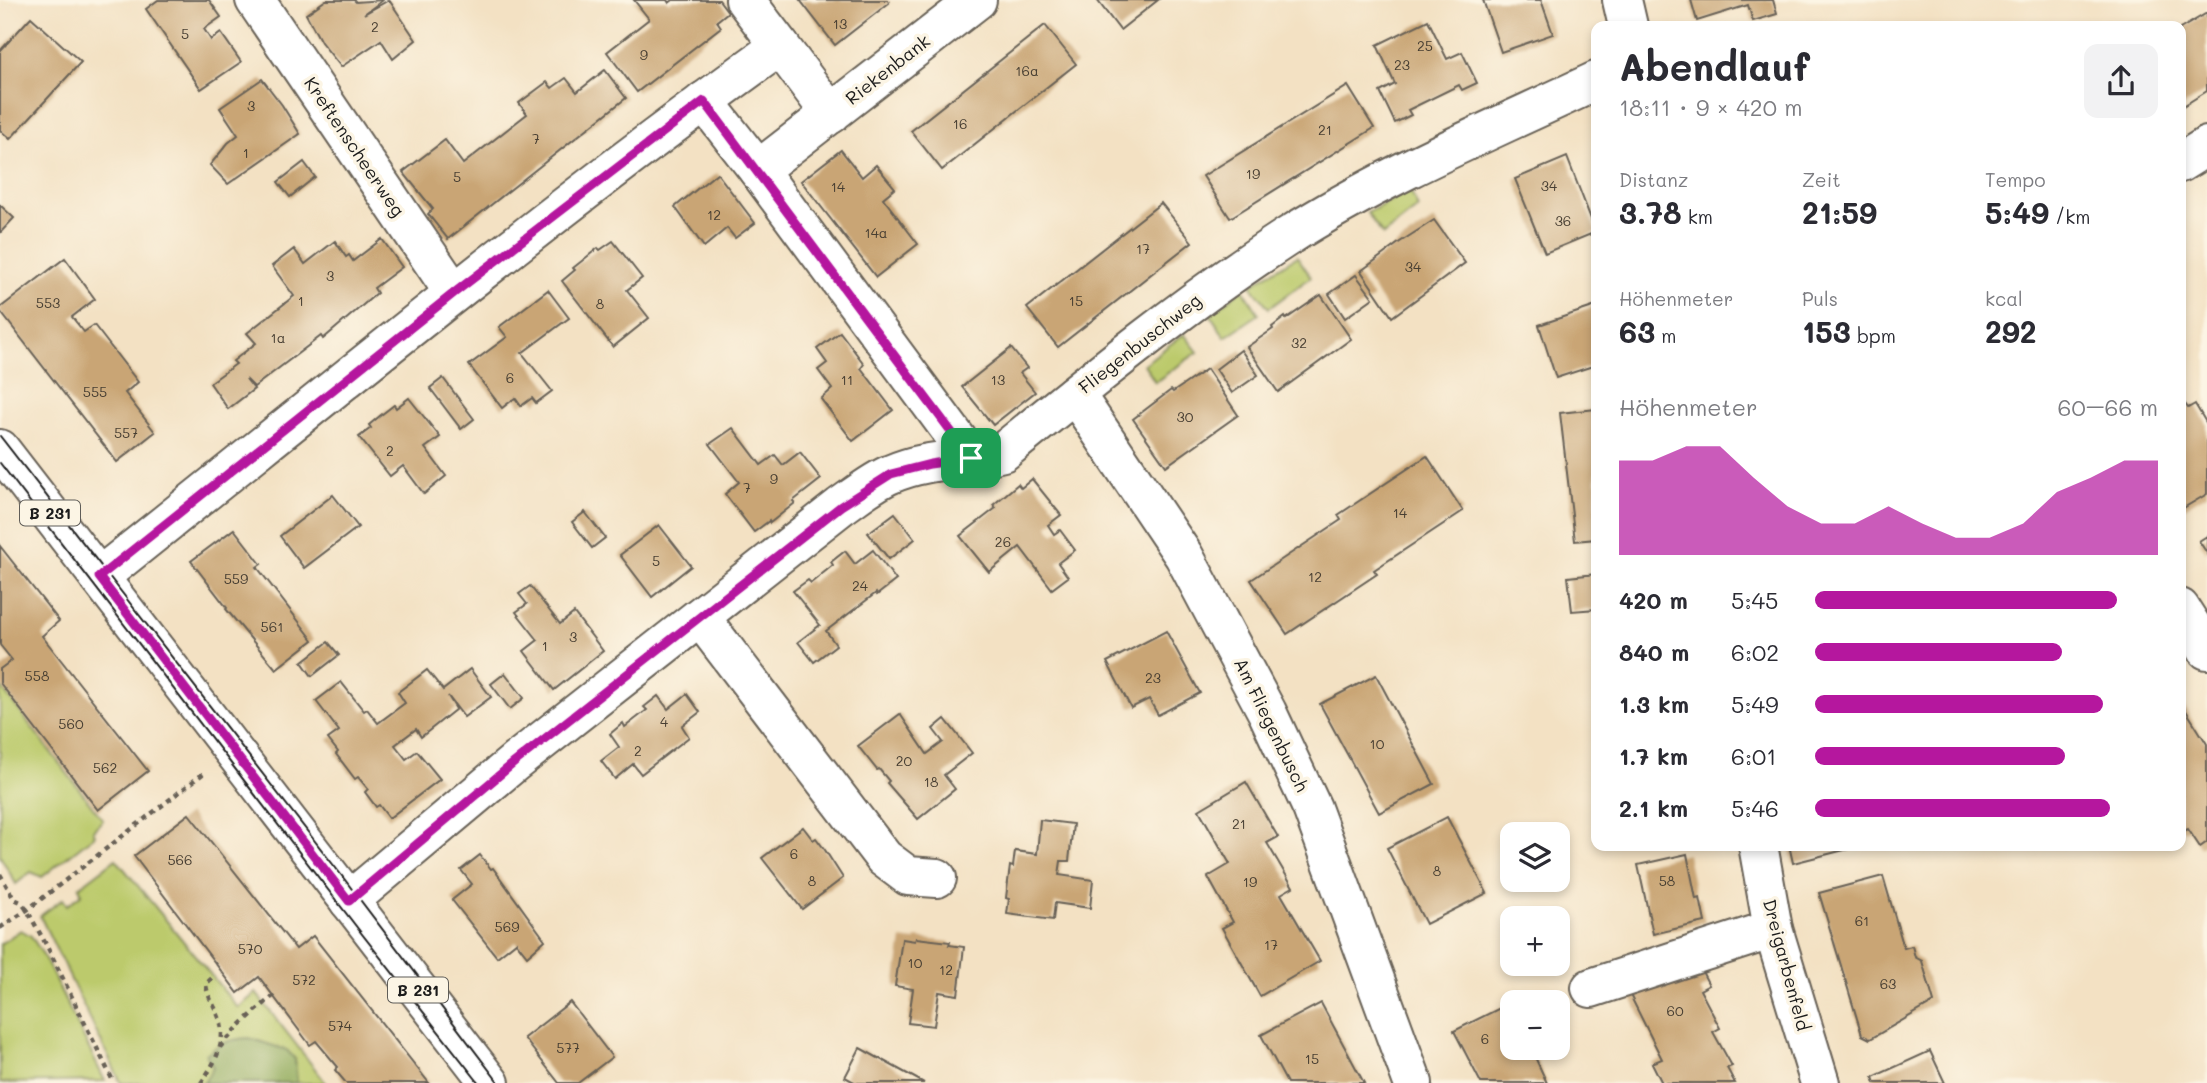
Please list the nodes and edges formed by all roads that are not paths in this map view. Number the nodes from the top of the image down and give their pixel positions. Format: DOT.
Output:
graph roads {
  1 [pos="255,0"];
  2 [pos="745,0"];
  3 [pos="977,0"];
  4 [pos="1622,0"];
  5 [pos="1627,21"];
  6 [pos="779,46"];
  7 [pos="1591,83"];
  8 [pos="704,101"];
  9 [pos="831,114"];
  10 [pos="2207,146"];
  11 [pos="2186,159"];
  12 [pos="758,170"];
  13 [pos="454,293"];
  14 [pos="1075,394"];
  15 [pos="0,449"];
  16 [pos="971,458"];
  17 [pos="99,577"];
  18 [pos="700,617"];
  19 [pos="2186,617"];
  20 [pos="2207,650"];
  21 [pos="1759,851"];
  22 [pos="937,878"];
  23 [pos="349,901"];
  24 [pos="1773,929"];
  25 [pos="1591,988"];
  26 [pos="488,1082"];
  27 [pos="1413,1083"];
  28 [pos="1820,1083"];
  1 -- 13 [label="street, Kreftenscheerweg"];
  2 -- 6 [label="street"];
  3 -- 9 [label="street, Riekenbank"];
  4 -- 5 [label="street"];
  6 -- 8 [label="street"];
  6 -- 9 [label="street, Riekenbank"];
  7 -- 14 [label="street, Fliegenbuschweg"];
  8 -- 12 [label="street"];
  8 -- 13 [label="street"];
  9 -- 12 [label="street, Riekenbank"];
  10 -- 11 [label="street"];
  12 -- 16 [label="street"];
  13 -- 17 [label="street"];
  14 -- 16 [label="street, Fliegenbuschweg"];
  14 -- 27 [label="street, Am Fliegenbusch"];
  15 -- 17 [label="street, B 231"];
  16 -- 18 [label="street, Fliegenbuschweg"];
  17 -- 23 [label="street, B 231"];
  18 -- 22 [label="street"];
  18 -- 23 [label="street, Fliegenbuschweg"];
  19 -- 20 [label="street"];
  21 -- 24 [label="street, Dreigarbenfeld"];
  23 -- 26 [label="street, B 231"];
  24 -- 25 [label="street"];
  24 -- 28 [label="street, Dreigarbenfeld"];
}
